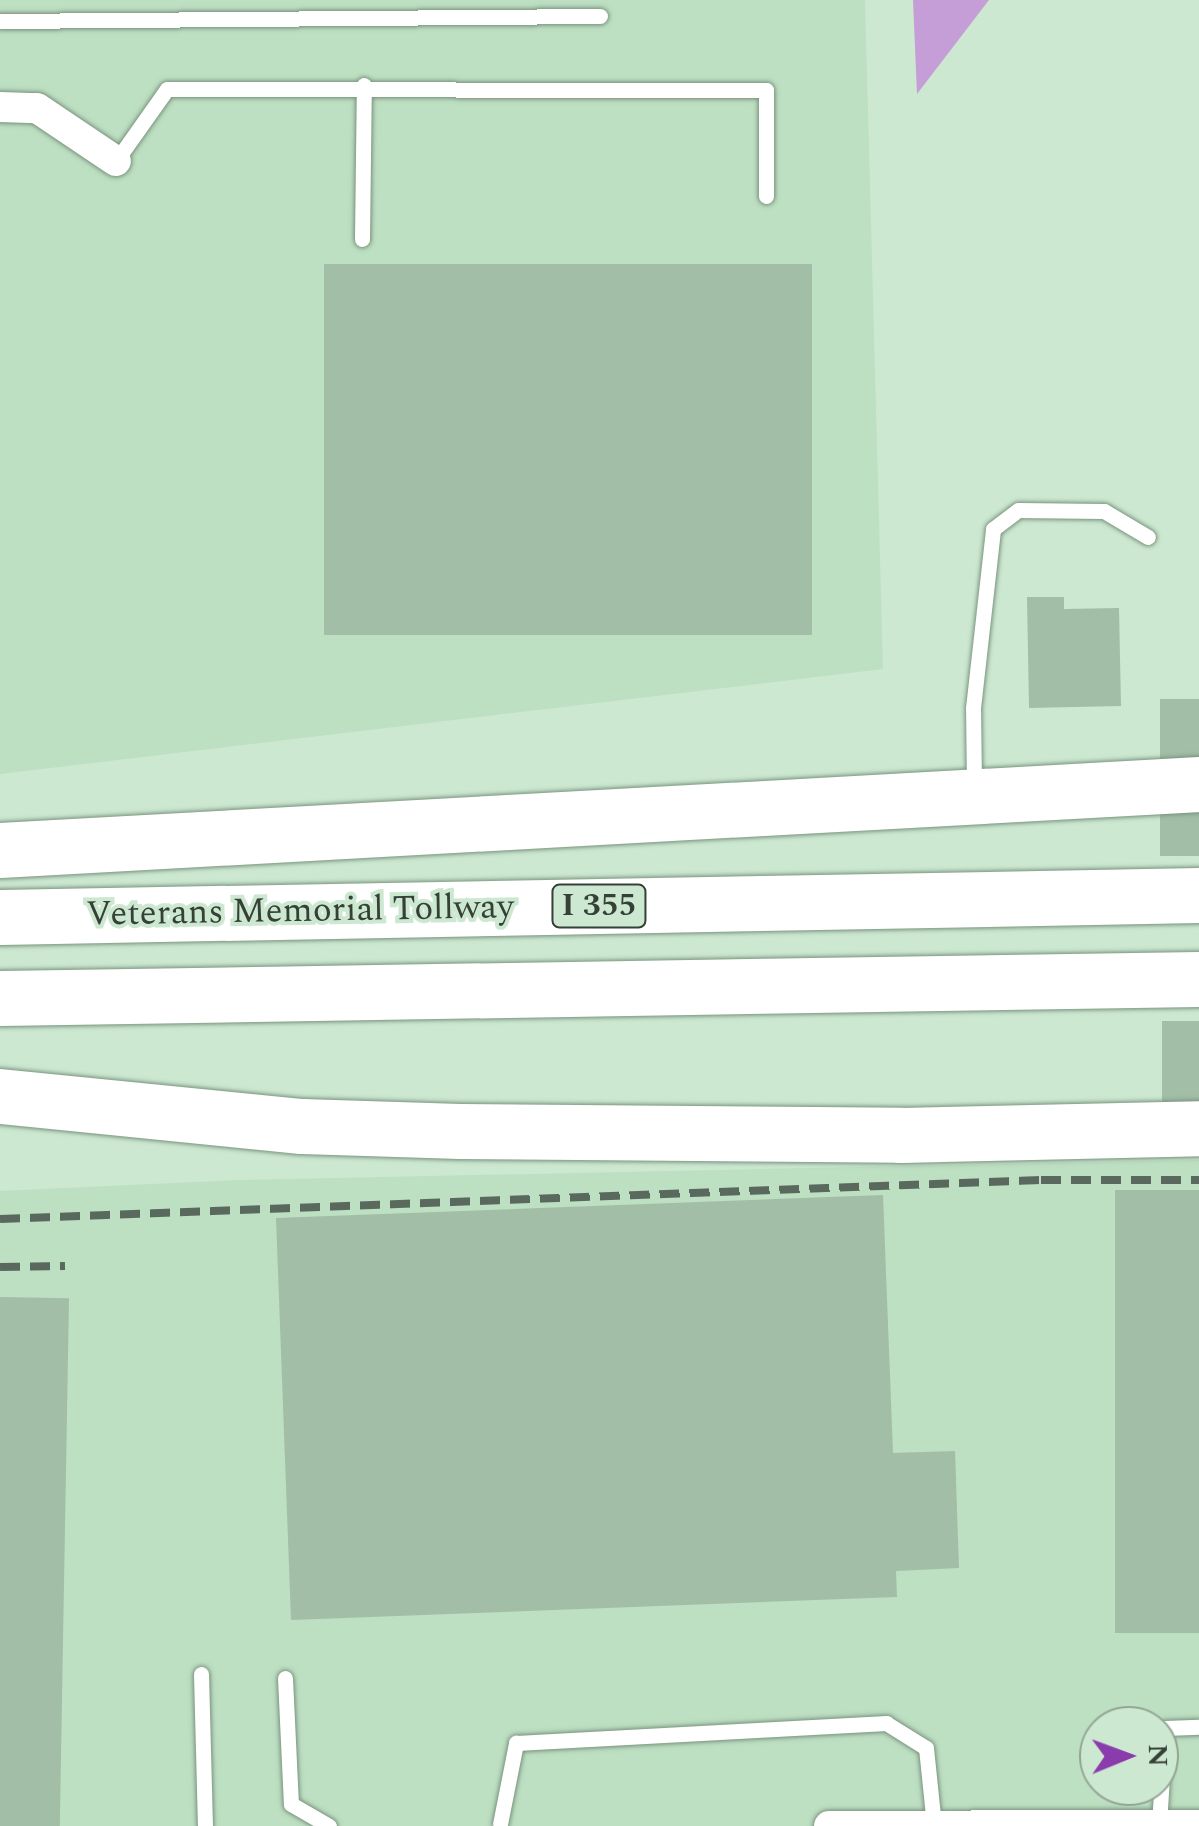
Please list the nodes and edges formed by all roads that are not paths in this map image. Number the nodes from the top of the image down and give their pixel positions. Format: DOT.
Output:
graph roads {
  1 [pos="600,16"];
  2 [pos="0,21"];
  3 [pos="364,85"];
  4 [pos="0,107"];
  5 [pos="116,161"];
  6 [pos="766,196"];
  7 [pos="362,239"];
  8 [pos="1148,537"];
  9 [pos="1199,784"];
  10 [pos="974,796"];
  11 [pos="0,850"];
  12 [pos="1199,895"];
  13 [pos="0,917"];
  14 [pos="1199,980"];
  15 [pos="0,998"];
  16 [pos="0,1096"];
  17 [pos="1199,1128"];
  18 [pos="201,1674"];
  19 [pos="285,1678"];
  20 [pos="1199,1728"];
  21 [pos="1199,1824"];
  22 [pos="498,1825"];
  23 [pos="934,1825"];
  24 [pos="1159,1825"];
  25 [pos="205,1826"];
  26 [pos="329,1826"];
  27 [pos="830,1826"];
  28 [pos="918,1826"];
  29 [pos="1101,1826"];
  1 -- 2 [label="lane"];
  3 -- 5 [label="lane"];
  3 -- 6 [label="lane"];
  3 -- 7 [label="lane"];
  4 -- 5 [label="street"];
  8 -- 10 [label="lane"];
  9 -- 10 [label="highway"];
  10 -- 11 [label="highway"];
  12 -- 13 [label="highway, Veterans Memorial Tollway / I 355"];
  14 -- 15 [label="highway"];
  16 -- 17 [label="highway"];
  18 -- 25 [label="lane"];
  19 -- 26 [label="lane"];
  20 -- 24 [label="lane"];
  21 -- 24 [label="street"];
  22 -- 23 [label="lane"];
  23 -- 28 [label="street"];
  23 -- 29 [label="street"];
  24 -- 29 [label="street"];
  27 -- 28 [label="street"];
}
